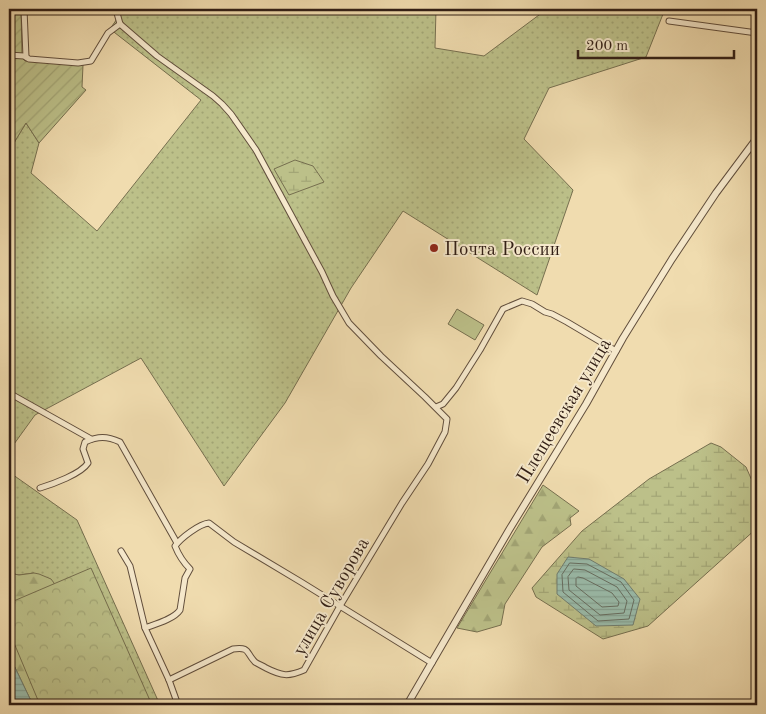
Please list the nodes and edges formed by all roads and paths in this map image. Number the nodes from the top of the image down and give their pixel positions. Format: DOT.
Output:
graph roads {
  1 [pos="24,9"];
  2 [pos="117,9"];
  3 [pos="669,20"];
  4 [pos="120,24"];
  5 [pos="757,33"];
  6 [pos="9,55"];
  7 [pos="26,57"];
  8 [pos="757,138"];
  9 [pos="616,351"];
  10 [pos="9,393"];
  11 [pos="436,407"];
  12 [pos="92,439"];
  13 [pos="40,488"];
  14 [pos="177,543"];
  15 [pos="121,551"];
  16 [pos="340,606"];
  17 [pos="145,628"];
  18 [pos="432,663"];
  19 [pos="169,680"];
  20 [pos="178,705"];
  21 [pos="407,705"];
  1 -- 7 [label="street"];
  2 -- 4 [label="street"];
  3 -- 5 [label="street"];
  4 -- 7 [label="street"];
  4 -- 11 [label="street"];
  6 -- 7 [label="street"];
  8 -- 9 [label="street, Плещеевская улица"];
  9 -- 11 [label="street"];
  9 -- 18 [label="street, Плещеевская улица"];
  10 -- 12 [label="street"];
  11 -- 16 [label="street, улица Суворова"];
  12 -- 13 [label="street"];
  12 -- 14 [label="street"];
  14 -- 16 [label="street"];
  14 -- 17 [label="street"];
  15 -- 17 [label="street"];
  16 -- 18 [label="street"];
  16 -- 19 [label="street, улица Суворова"];
  17 -- 19 [label="street"];
  18 -- 21 [label="street, Плещеевская улица"];
  19 -- 20 [label="street"];
}
